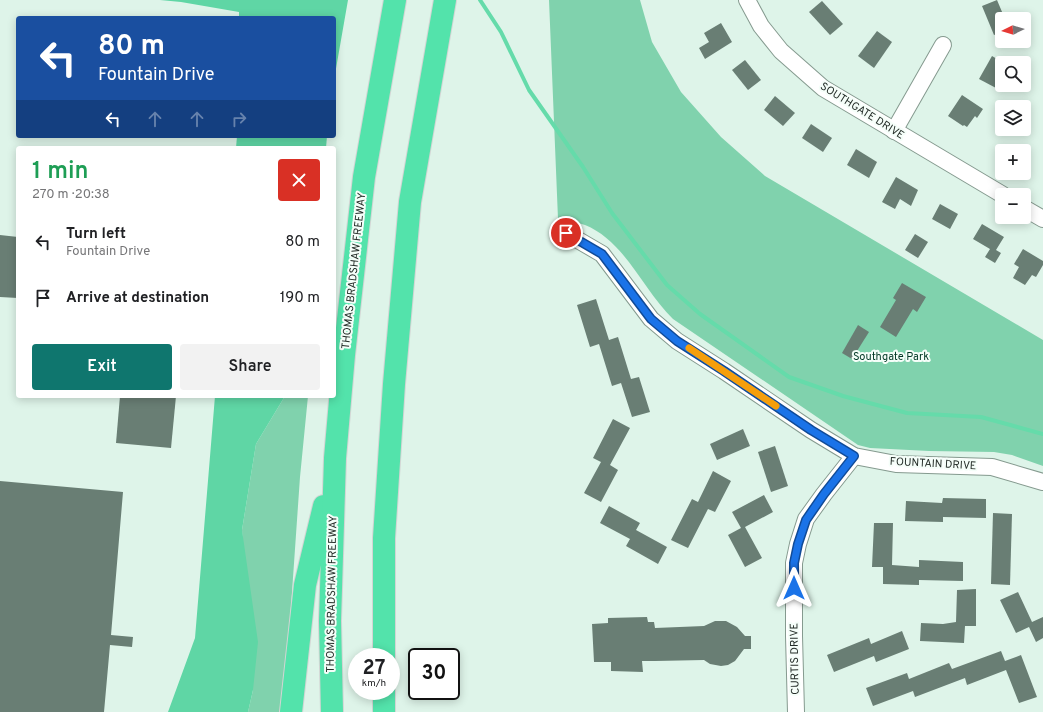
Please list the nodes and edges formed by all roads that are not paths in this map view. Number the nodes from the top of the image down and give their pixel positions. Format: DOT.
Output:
graph roads {
  1 [pos="395,0"];
  2 [pos="445,0"];
  3 [pos="746,0"];
  4 [pos="943,45"];
  5 [pos="894,131"];
  6 [pos="995,190"];
  7 [pos="1031,212"];
  8 [pos="1043,219"];
  9 [pos="566,233"];
  10 [pos="854,456"];
  11 [pos="335,458"];
  12 [pos="1043,482"];
  13 [pos="384,648"];
  14 [pos="384,700"];
  15 [pos="290,712"];
  16 [pos="332,712"];
  17 [pos="384,712"];
  18 [pos="796,712"];
  1 -- 11 [label="highway, THOMAS BRADSHAW FREEWAY"];
  2 -- 13 [label="highway"];
  3 -- 5 [label="street, SOUTHGATE DRIVE"];
  4 -- 5 [label="street"];
  5 -- 6 [label="street, SOUTHGATE DRIVE"];
  7 -- 8 [label="street"];
  9 -- 10 [label="street, FOUNTAIN DRIVE"];
  10 -- 12 [label="street, FOUNTAIN DRIVE"];
  10 -- 18 [label="street, CURTIS DRIVE"];
  11 -- 15 [label="highway"];
  11 -- 16 [label="highway, THOMAS BRADSHAW FREEWAY"];
  14 -- 17 [label="highway"];
}
